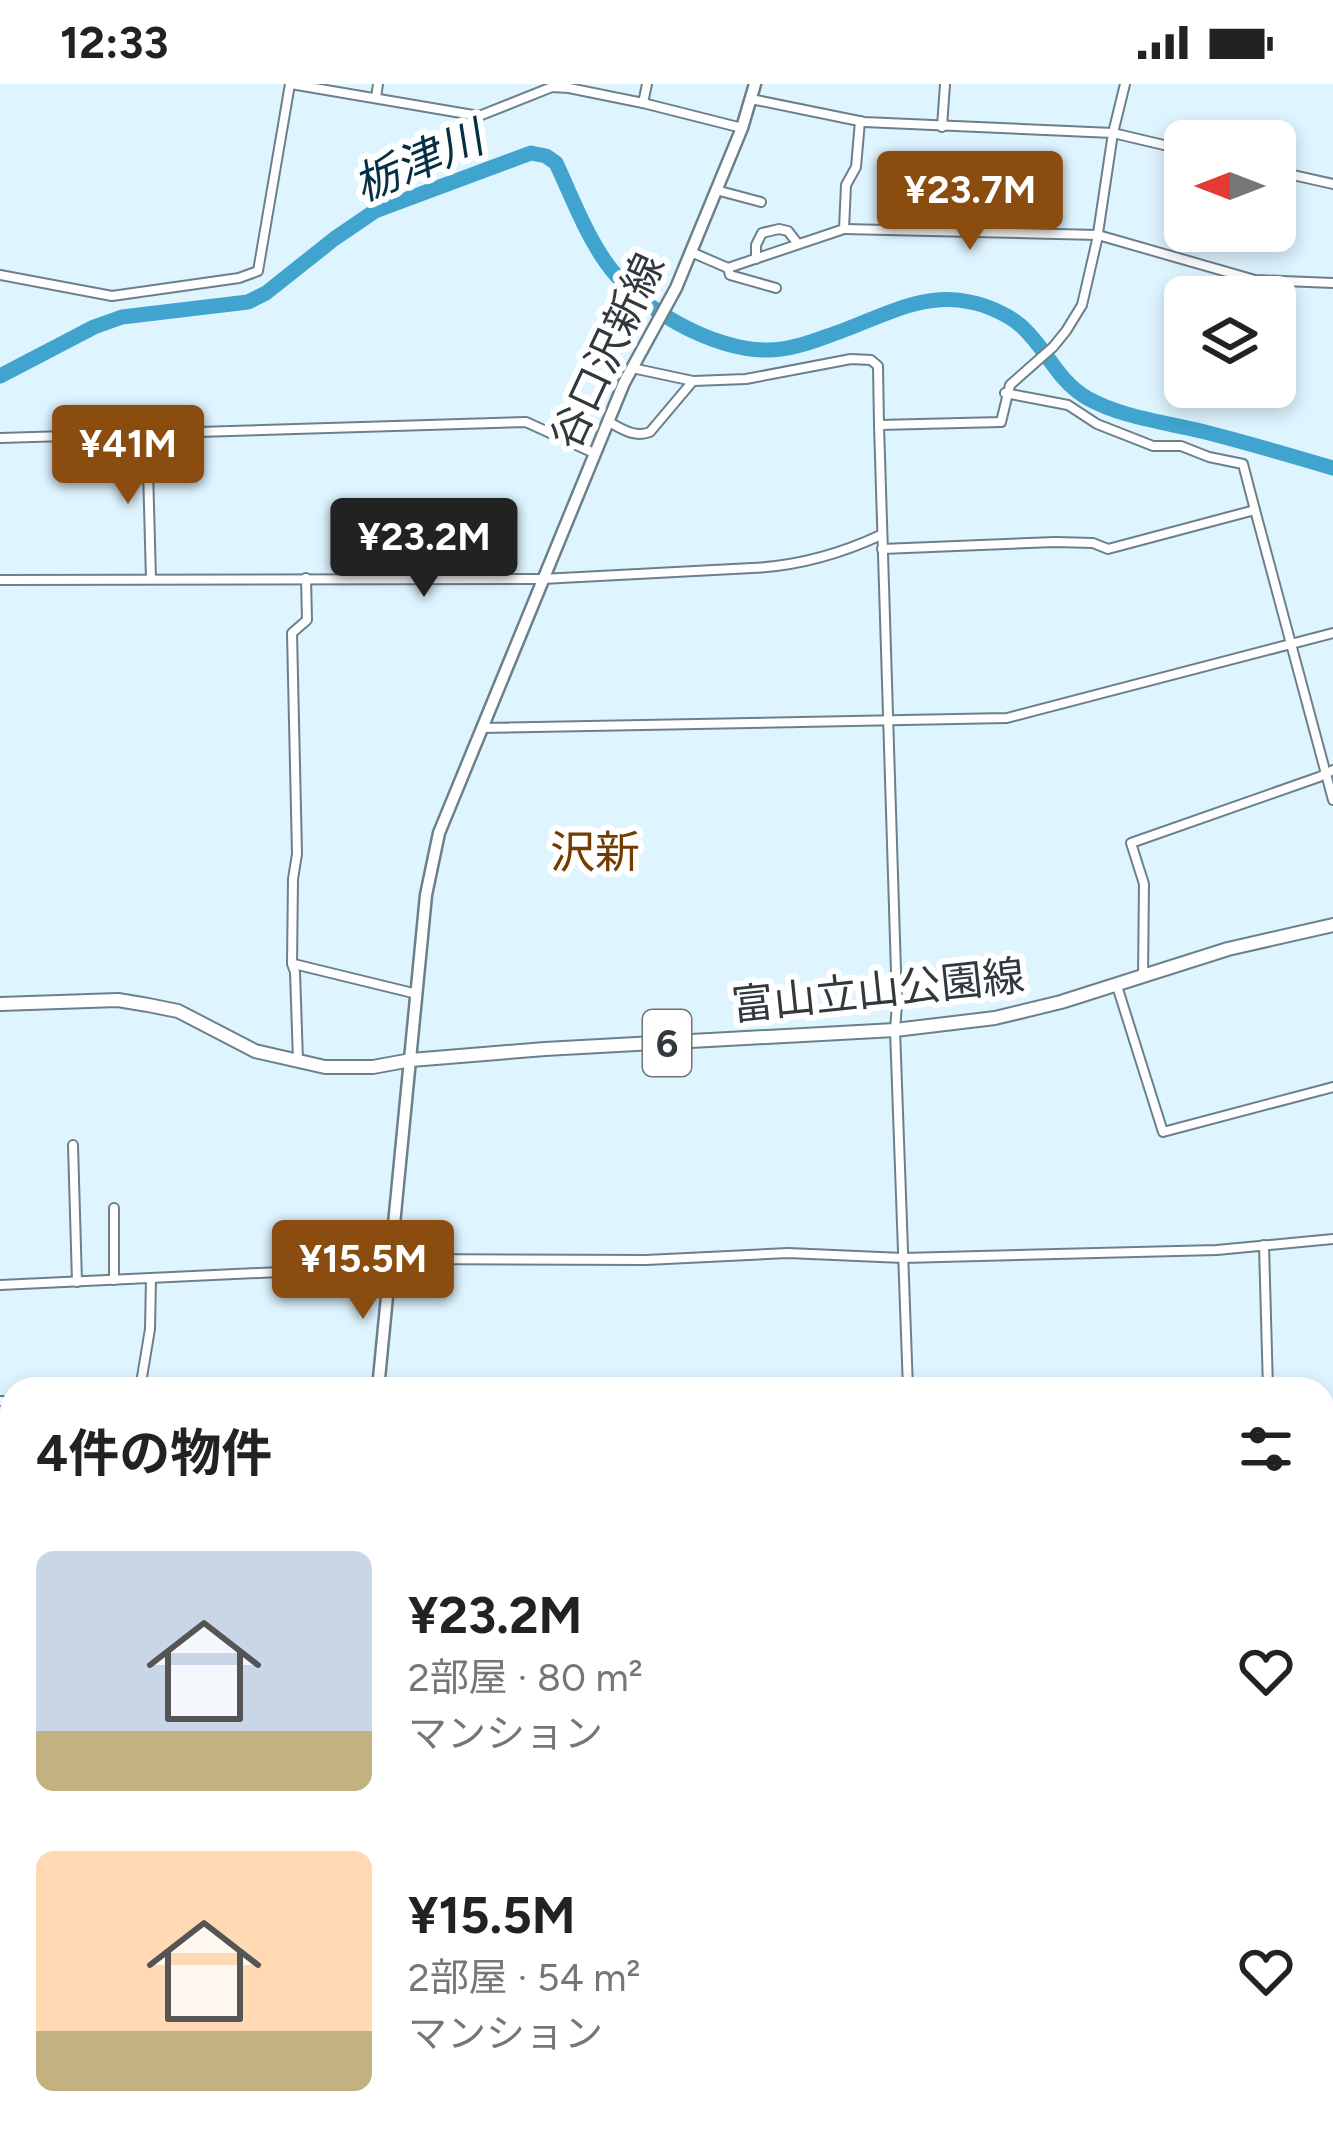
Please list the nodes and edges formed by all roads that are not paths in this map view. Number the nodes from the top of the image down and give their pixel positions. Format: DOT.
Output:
graph roads {
  1 [pos="290,84"];
  2 [pos="378,84"];
  3 [pos="647,84"];
  4 [pos="755,84"];
  5 [pos="946,84"];
  6 [pos="1125,84"];
  7 [pos="376,98"];
  8 [pos="752,99"];
  9 [pos="643,103"];
  10 [pos="860,121"];
  11 [pos="942,127"];
  12 [pos="742,128"];
  13 [pos="1113,133"];
  14 [pos="1164,145"];
  15 [pos="1296,176"];
  16 [pos="1333,184"];
  17 [pos="716,190"];
  18 [pos="761,202"];
  19 [pos="844,229"];
  20 [pos="1098,236"];
  21 [pos="799,244"];
  22 [pos="691,252"];
  23 [pos="756,259"];
  24 [pos="728,268"];
  25 [pos="0,275"];
  26 [pos="1333,283"];
  27 [pos="776,288"];
  28 [pos="632,368"];
  29 [pos="693,381"];
  30 [pos="1006,394"];
  31 [pos="607,422"];
  32 [pos="879,425"];
  33 [pos="147,433"];
  34 [pos="0,438"];
  35 [pos="594,453"];
  36 [pos="1255,510"];
  37 [pos="882,534"];
  38 [pos="882,549"];
  39 [pos="306,578"];
  40 [pos="151,579"];
  41 [pos="542,579"];
  42 [pos="0,580"];
  43 [pos="1333,633"];
  44 [pos="1291,645"];
  45 [pos="888,722"];
  46 [pos="482,728"];
  47 [pos="1329,771"];
  48 [pos="1333,800"];
  49 [pos="1333,926"];
  50 [pos="292,964"];
  51 [pos="1143,976"];
  52 [pos="1117,984"];
  53 [pos="417,994"];
  54 [pos="0,1004"];
  55 [pos="895,1030"];
  56 [pos="410,1060"];
  57 [pos="298,1062"];
  58 [pos="1333,1087"];
  59 [pos="73,1145"];
  60 [pos="114,1208"];
  61 [pos="1333,1239"];
  62 [pos="1264,1245"];
  63 [pos="903,1258"];
  64 [pos="392,1260"];
  65 [pos="151,1279"];
  66 [pos="114,1280"];
  67 [pos="77,1282"];
  68 [pos="0,1285"];
  69 [pos="142,1377"];
  70 [pos="379,1377"];
  71 [pos="908,1377"];
  72 [pos="1268,1377"];
  1 -- 7 [label="street"];
  1 -- 25 [label="street"];
  2 -- 7 [label="street"];
  3 -- 9 [label="street"];
  4 -- 8 [label="main road, 谷口沢新線"];
  5 -- 11 [label="street"];
  6 -- 13 [label="street"];
  7 -- 9 [label="street"];
  8 -- 10 [label="street"];
  8 -- 12 [label="main road, 谷口沢新線"];
  9 -- 12 [label="street"];
  10 -- 11 [label="street"];
  10 -- 19 [label="street"];
  11 -- 13 [label="street"];
  12 -- 17 [label="main road, 谷口沢新線"];
  13 -- 14 [label="street"];
  13 -- 20 [label="street"];
  15 -- 16 [label="street"];
  17 -- 18 [label="street"];
  17 -- 22 [label="main road, 谷口沢新線"];
  19 -- 20 [label="street"];
  19 -- 21 [label="street"];
  20 -- 26 [label="street"];
  20 -- 30 [label="street"];
  21 -- 23 [label="street"];
  21 -- 23 [label="street"];
  22 -- 24 [label="street"];
  22 -- 28 [label="main road, 谷口沢新線"];
  23 -- 24 [label="street"];
  24 -- 27 [label="street"];
  28 -- 29 [label="street"];
  28 -- 31 [label="main road, 谷口沢新線"];
  29 -- 31 [label="street"];
  29 -- 32 [label="street"];
  30 -- 32 [label="street"];
  30 -- 36 [label="street"];
  31 -- 35 [label="main road, 谷口沢新線"];
  32 -- 37 [label="street"];
  33 -- 34 [label="street"];
  33 -- 35 [label="street"];
  33 -- 40 [label="street"];
  35 -- 41 [label="main road, 谷口沢新線"];
  36 -- 38 [label="street"];
  36 -- 44 [label="street"];
  37 -- 38 [label="street"];
  37 -- 41 [label="street"];
  38 -- 45 [label="street"];
  39 -- 40 [label="street"];
  39 -- 41 [label="street"];
  39 -- 50 [label="street"];
  40 -- 42 [label="street"];
  41 -- 46 [label="main road, 谷口沢新線"];
  43 -- 44 [label="street"];
  44 -- 45 [label="street"];
  44 -- 47 [label="street"];
  45 -- 46 [label="street"];
  45 -- 55 [label="street"];
  46 -- 53 [label="main road, 谷口沢新線"];
  47 -- 48 [label="street"];
  47 -- 51 [label="street"];
  49 -- 51 [label="main road, 富山立山公園線 / 6"];
  50 -- 53 [label="street"];
  50 -- 57 [label="street"];
  51 -- 52 [label="main road, 富山立山公園線 / 6"];
  52 -- 55 [label="main road, 富山立山公園線 / 6"];
  52 -- 58 [label="street"];
  53 -- 56 [label="main road, 谷口沢新線"];
  54 -- 57 [label="main road, 富山立山公園線 / 6"];
  55 -- 56 [label="main road, 富山立山公園線 / 6"];
  55 -- 63 [label="street"];
  56 -- 57 [label="main road, 富山立山公園線 / 6"];
  56 -- 64 [label="main road, 谷口沢新線"];
  59 -- 67 [label="street"];
  60 -- 66 [label="street"];
  61 -- 62 [label="street"];
  62 -- 63 [label="street"];
  62 -- 72 [label="street"];
  63 -- 64 [label="street"];
  63 -- 71 [label="street"];
  64 -- 65 [label="street"];
  64 -- 70 [label="main road, 谷口沢新線"];
  65 -- 66 [label="street"];
  65 -- 69 [label="street"];
  66 -- 67 [label="street"];
  67 -- 68 [label="street"];
}
